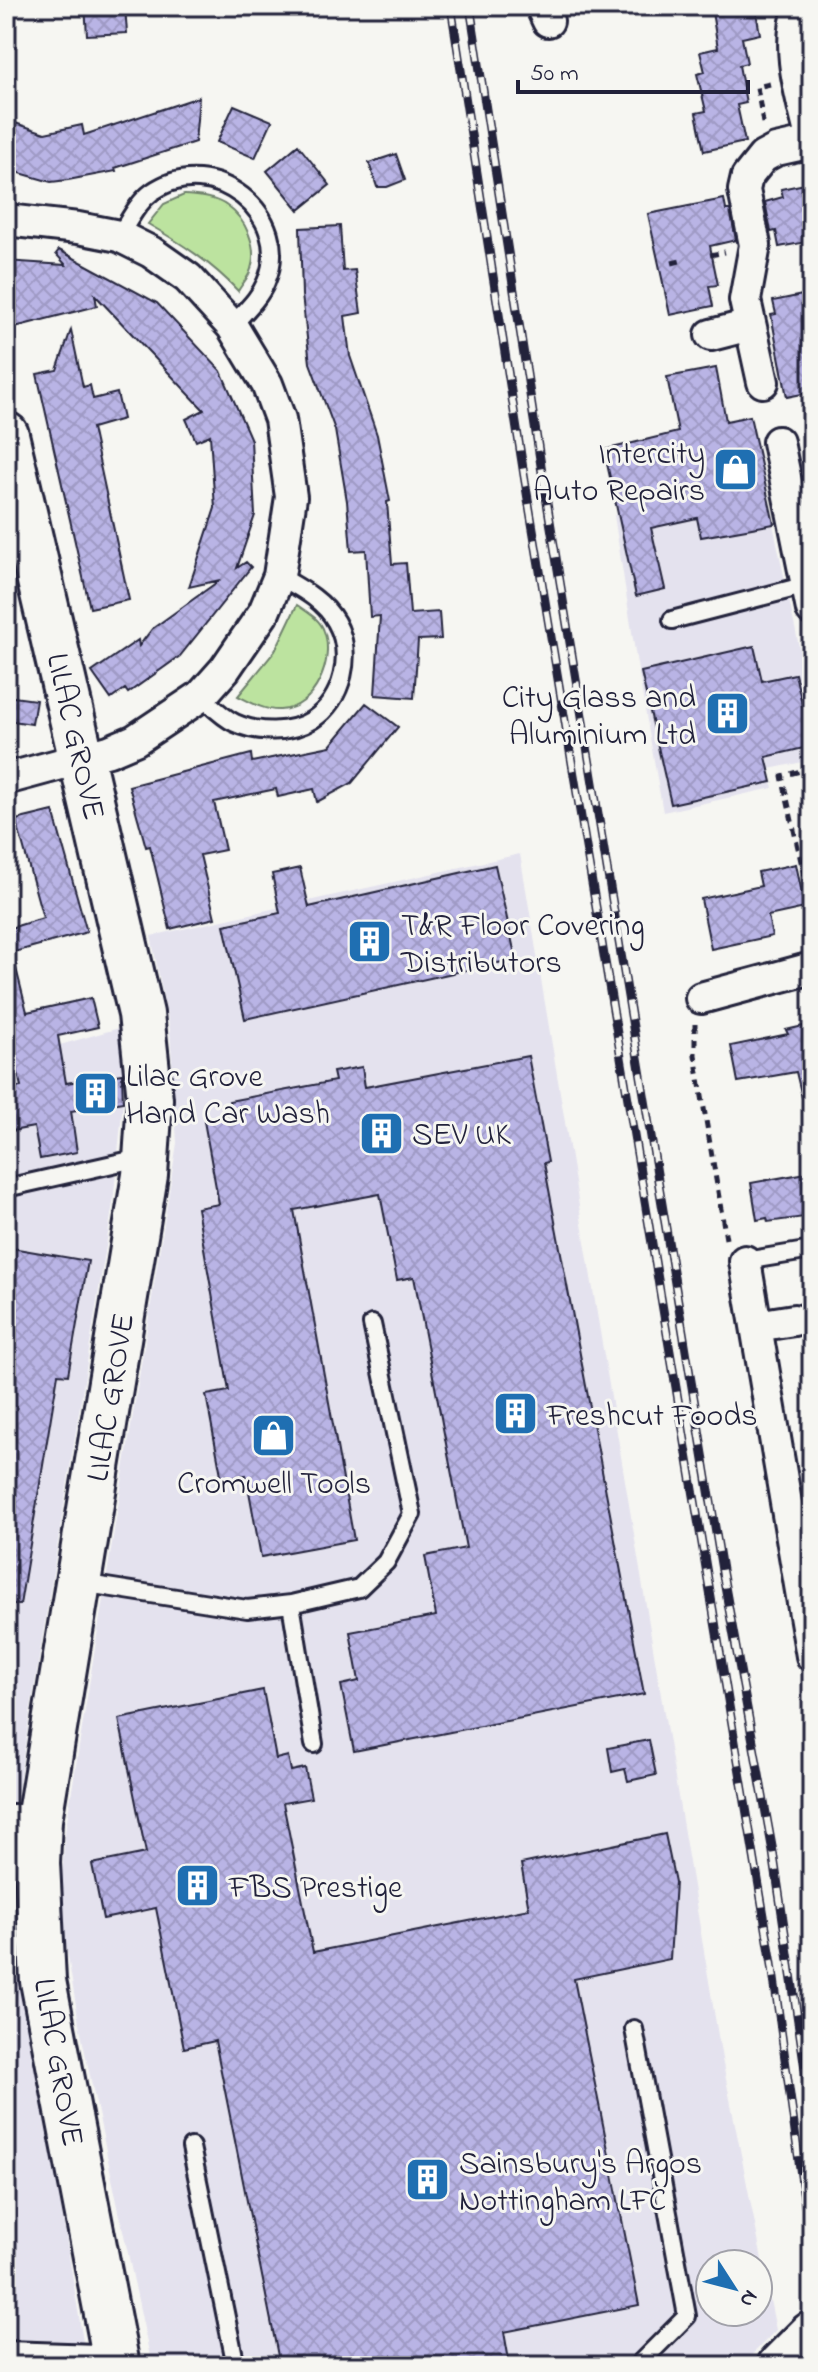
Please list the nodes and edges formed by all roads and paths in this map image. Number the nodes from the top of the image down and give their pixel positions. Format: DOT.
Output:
graph roads {
  1 [pos="800,6"];
  2 [pos="798,78"];
  3 [pos="812,142"];
  4 [pos="766,155"];
  5 [pos="6,220"];
  6 [pos="119,236"];
  7 [pos="684,260"];
  8 [pos="672,263"];
  9 [pos="750,325"];
  10 [pos="232,326"];
  11 [pos="711,335"];
  12 [pos="763,382"];
  13 [pos="6,435"];
  14 [pos="778,442"];
  15 [pos="279,576"];
  16 [pos="810,593"];
  17 [pos="672,620"];
  18 [pos="201,696"];
  19 [pos="82,758"];
  20 [pos="812,768"];
  21 [pos="6,779"];
  22 [pos="812,911"];
  23 [pos="812,968"];
  24 [pos="701,998"];
  25 [pos="146,1157"];
  26 [pos="6,1188"];
  27 [pos="812,1250"];
  28 [pos="745,1261"];
  29 [pos="794,1320"];
  30 [pos="372,1324"];
  31 [pos="756,1326"];
  32 [pos="79,1583"];
  33 [pos="807,1592"];
  34 [pos="291,1604"];
  35 [pos="812,1656"];
  36 [pos="314,1744"];
  37 [pos="23,1820"];
  38 [pos="634,2029"];
  39 [pos="191,2147"];
  40 [pos="812,2334"];
  41 [pos="6,2350"];
  42 [pos="116,2358"];
  43 [pos="236,2366"];
  44 [pos="637,2366"];
  45 [pos="780,2366"];
  1 -- 2 [label="street"];
  2 -- 3 [label="street"];
  2 -- 4 [label="path"];
  3 -- 4 [label="street"];
  4 -- 9 [label="street"];
  5 -- 6 [label="street"];
  6 -- 10 [label="street"];
  6 -- 10 [label="lane"];
  7 -- 8 [label="path"];
  9 -- 11 [label="street"];
  9 -- 12 [label="street"];
  10 -- 15 [label="street"];
  13 -- 19 [label="street, LILAC GROVE"];
  14 -- 16 [label="street"];
  15 -- 18 [label="street"];
  15 -- 18 [label="lane"];
  16 -- 17 [label="lane"];
  18 -- 19 [label="street"];
  19 -- 21 [label="street"];
  19 -- 25 [label="street, LILAC GROVE"];
  20 -- 22 [label="path"];
  23 -- 24 [label="street"];
  24 -- 28 [label="path"];
  25 -- 26 [label="lane"];
  25 -- 32 [label="street, LILAC GROVE"];
  27 -- 28 [label="lane"];
  28 -- 31 [label="street"];
  29 -- 31 [label="street"];
  30 -- 34 [label="lane"];
  31 -- 33 [label="street"];
  32 -- 34 [label="lane"];
  32 -- 37 [label="street, LILAC GROVE"];
  33 -- 35 [label="street"];
  34 -- 36 [label="lane"];
  37 -- 42 [label="street, LILAC GROVE"];
  38 -- 44 [label="lane"];
  39 -- 43 [label="lane"];
  40 -- 45 [label="street"];
  41 -- 42 [label="lane"];
}
